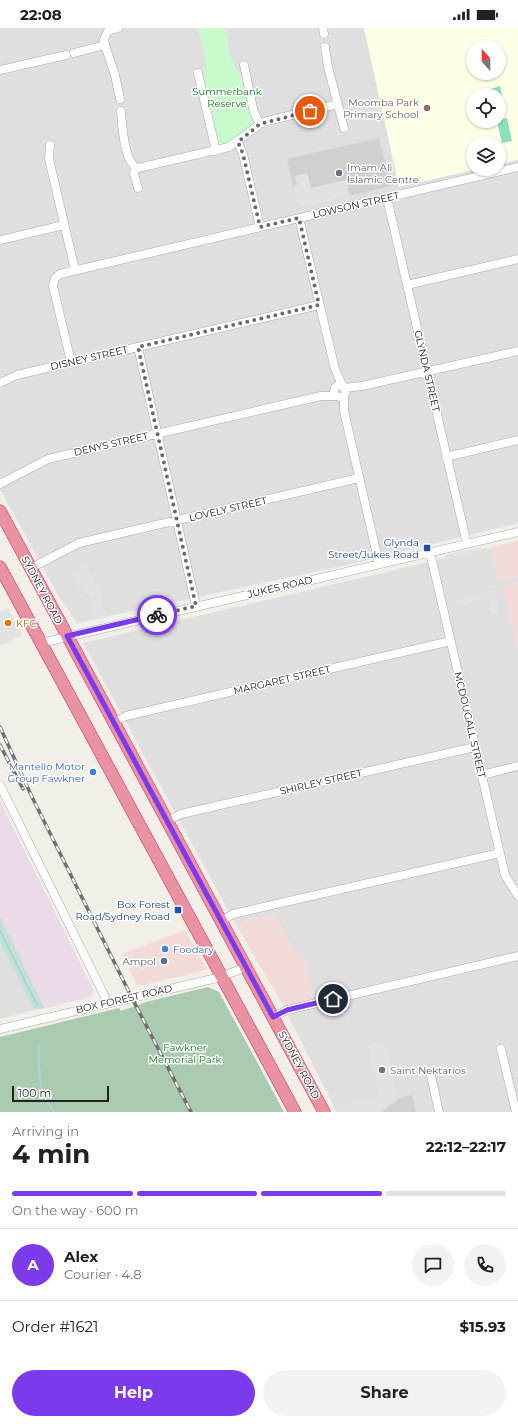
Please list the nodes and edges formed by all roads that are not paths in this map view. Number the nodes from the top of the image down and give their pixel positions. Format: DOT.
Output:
graph roads {
  1 [pos="118,28"];
  2 [pos="105,30"];
  3 [pos="105,45"];
  4 [pos="325,47"];
  5 [pos="244,65"];
  6 [pos="0,70"];
  7 [pos="198,73"];
  8 [pos="120,100"];
  9 [pos="338,104"];
  10 [pos="121,110"];
  11 [pos="260,124"];
  12 [pos="344,128"];
  13 [pos="238,142"];
  14 [pos="50,145"];
  15 [pos="216,151"];
  16 [pos="135,167"];
  17 [pos="518,167"];
  18 [pos="138,188"];
  19 [pos="387,198"];
  20 [pos="299,218"];
  21 [pos="64,225"];
  22 [pos="260,227"];
  23 [pos="0,240"];
  24 [pos="518,259"];
  25 [pos="74,270"];
  26 [pos="407,285"];
  27 [pos="319,305"];
  28 [pos="138,347"];
  29 [pos="518,351"];
  30 [pos="71,362"];
  31 [pos="427,371"];
  32 [pos="0,383"];
  33 [pos="340,392"];
  34 [pos="158,434"];
  35 [pos="518,440"];
  36 [pos="446,457"];
  37 [pos="359,478"];
  38 [pos="0,484"];
  39 [pos="0,511"];
  40 [pos="177,521"];
  41 [pos="518,532"];
  42 [pos="467,544"];
  43 [pos="430,552"];
  44 [pos="379,564"];
  45 [pos="0,567"];
  46 [pos="31,568"];
  47 [pos="196,606"];
  48 [pos="67,636"];
  49 [pos="451,641"];
  50 [pos="41,643"];
  51 [pos="114,722"];
  52 [pos="475,747"];
  53 [pos="518,766"];
  54 [pos="482,775"];
  55 [pos="0,785"];
  56 [pos="167,821"];
  57 [pos="500,853"];
  58 [pos="518,896"];
  59 [pos="221,921"];
  60 [pos="518,956"];
  61 [pos="246,967"];
  62 [pos="221,977"];
  63 [pos="108,1003"];
  64 [pos="273,1017"];
  65 [pos="0,1029"];
  66 [pos="501,1049"];
  67 [pos="430,1075"];
  68 [pos="295,1112"];
  69 [pos="324,1112"];
  70 [pos="440,1112"];
  71 [pos="516,1112"];
  1 -- 2 [label="street"];
  2 -- 3 [label="street"];
  3 -- 6 [label="street"];
  3 -- 8 [label="street"];
  4 -- 9 [label="street"];
  5 -- 11 [label="street"];
  7 -- 15 [label="street"];
  9 -- 11 [label="street"];
  9 -- 12 [label="street"];
  10 -- 16 [label="street"];
  11 -- 13 [label="street"];
  13 -- 15 [label="street"];
  13 -- 22 [label="street"];
  14 -- 21 [label="street"];
  15 -- 16 [label="street"];
  16 -- 18 [label="street"];
  17 -- 19 [label="street, LOWSON STREET"];
  19 -- 20 [label="street, LOWSON STREET"];
  19 -- 26 [label="street, GLYNDA STREET"];
  20 -- 22 [label="street, LOWSON STREET"];
  20 -- 27 [label="street"];
  21 -- 23 [label="street"];
  21 -- 25 [label="street"];
  22 -- 25 [label="street, LOWSON STREET"];
  24 -- 26 [label="street"];
  25 -- 30 [label="street, LOWSON STREET"];
  26 -- 31 [label="street, GLYNDA STREET"];
  27 -- 28 [label="street, DISNEY STREET"];
  27 -- 33 [label="street"];
  28 -- 30 [label="street, DISNEY STREET"];
  28 -- 34 [label="street"];
  29 -- 31 [label="street, DENYS STREET"];
  30 -- 32 [label="street, DISNEY STREET"];
  31 -- 33 [label="street, DENYS STREET"];
  31 -- 36 [label="street, GLYNDA STREET"];
  33 -- 34 [label="street, DENYS STREET"];
  33 -- 37 [label="street"];
  34 -- 38 [label="street, DENYS STREET"];
  34 -- 40 [label="street"];
  35 -- 36 [label="street"];
  36 -- 42 [label="street, GLYNDA STREET"];
  37 -- 40 [label="street, LOVELY STREET"];
  37 -- 44 [label="street"];
  39 -- 46 [label="highway, SYDNEY ROAD"];
  40 -- 46 [label="street, LOVELY STREET"];
  40 -- 47 [label="street"];
  41 -- 42 [label="street, JUKES ROAD"];
  42 -- 43 [label="street, JUKES ROAD"];
  43 -- 44 [label="street, JUKES ROAD"];
  43 -- 49 [label="street, MCDOUGALL STREET"];
  44 -- 47 [label="street, JUKES ROAD"];
  45 -- 50 [label="highway"];
  46 -- 48 [label="highway, SYDNEY ROAD"];
  47 -- 48 [label="street, JUKES ROAD"];
  48 -- 50 [label="street, JUKES ROAD"];
  48 -- 51 [label="highway, SYDNEY ROAD"];
  49 -- 51 [label="street, MARGARET STREET"];
  49 -- 52 [label="street, MCDOUGALL STREET"];
  50 -- 62 [label="highway"];
  51 -- 56 [label="highway, SYDNEY ROAD"];
  52 -- 54 [label="street, MCDOUGALL STREET"];
  52 -- 56 [label="street, SHIRLEY STREET"];
  53 -- 54 [label="street"];
  54 -- 57 [label="street, MCDOUGALL STREET"];
  55 -- 63 [label="street"];
  56 -- 59 [label="highway, SYDNEY ROAD"];
  57 -- 58 [label="street, MCDOUGALL STREET"];
  57 -- 59 [label="street"];
  59 -- 61 [label="highway, SYDNEY ROAD"];
  60 -- 64 [label="street"];
  61 -- 62 [label="street, BOX FOREST ROAD"];
  61 -- 64 [label="highway, SYDNEY ROAD"];
  62 -- 63 [label="street, BOX FOREST ROAD"];
  62 -- 68 [label="highway"];
  63 -- 65 [label="street, BOX FOREST ROAD"];
  64 -- 69 [label="highway, SYDNEY ROAD"];
  66 -- 71 [label="street"];
  67 -- 70 [label="street"];
}
